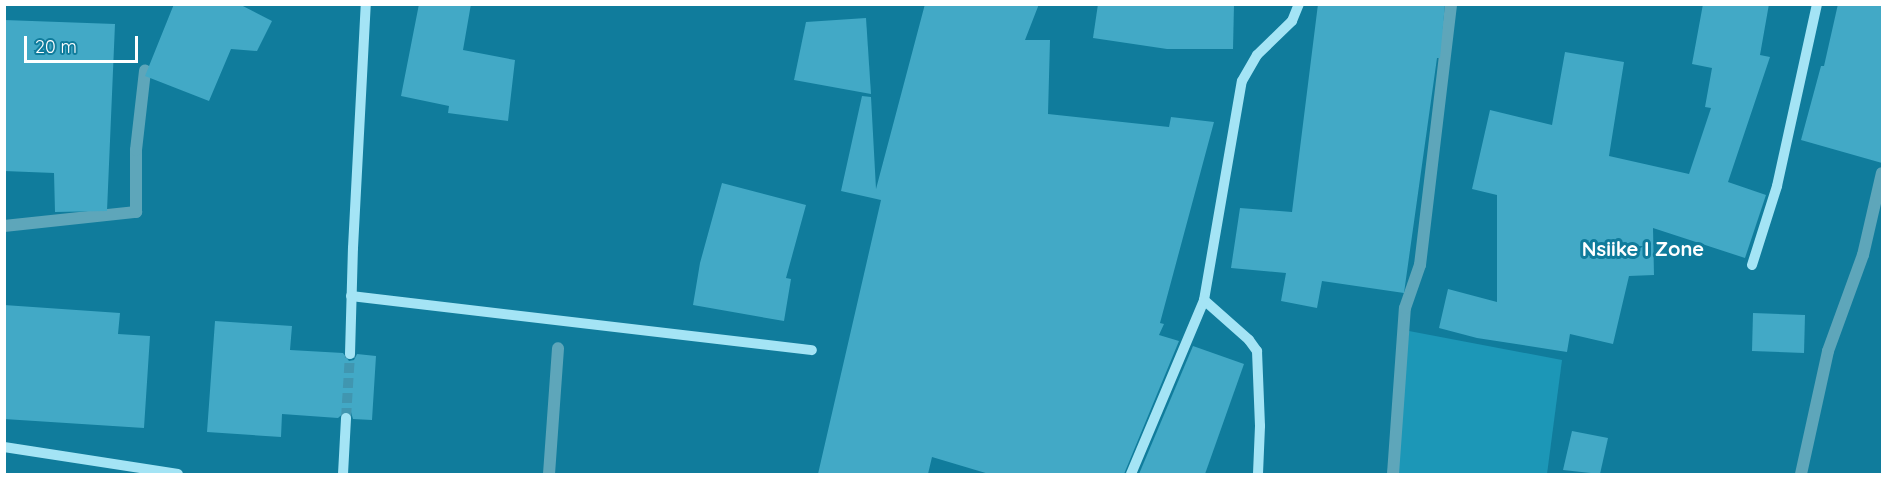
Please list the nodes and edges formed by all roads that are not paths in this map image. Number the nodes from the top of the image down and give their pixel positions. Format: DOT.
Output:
graph roads {
  1 [pos="366,4"];
  2 [pos="1299,4"];
  3 [pos="1817,4"];
  4 [pos="1752,265"];
  5 [pos="351,296"];
  6 [pos="1204,300"];
  7 [pos="812,350"];
  8 [pos="350,354"];
  9 [pos="346,418"];
  10 [pos="4,447"];
  11 [pos="178,474"];
  12 [pos="343,474"];
  13 [pos="1131,474"];
  14 [pos="1258,474"];
  1 -- 5 [label="street"];
  2 -- 6 [label="street"];
  3 -- 4 [label="street"];
  5 -- 7 [label="street"];
  5 -- 8 [label="street"];
  6 -- 13 [label="street"];
  6 -- 14 [label="street"];
  9 -- 12 [label="street"];
  10 -- 11 [label="street"];
}
